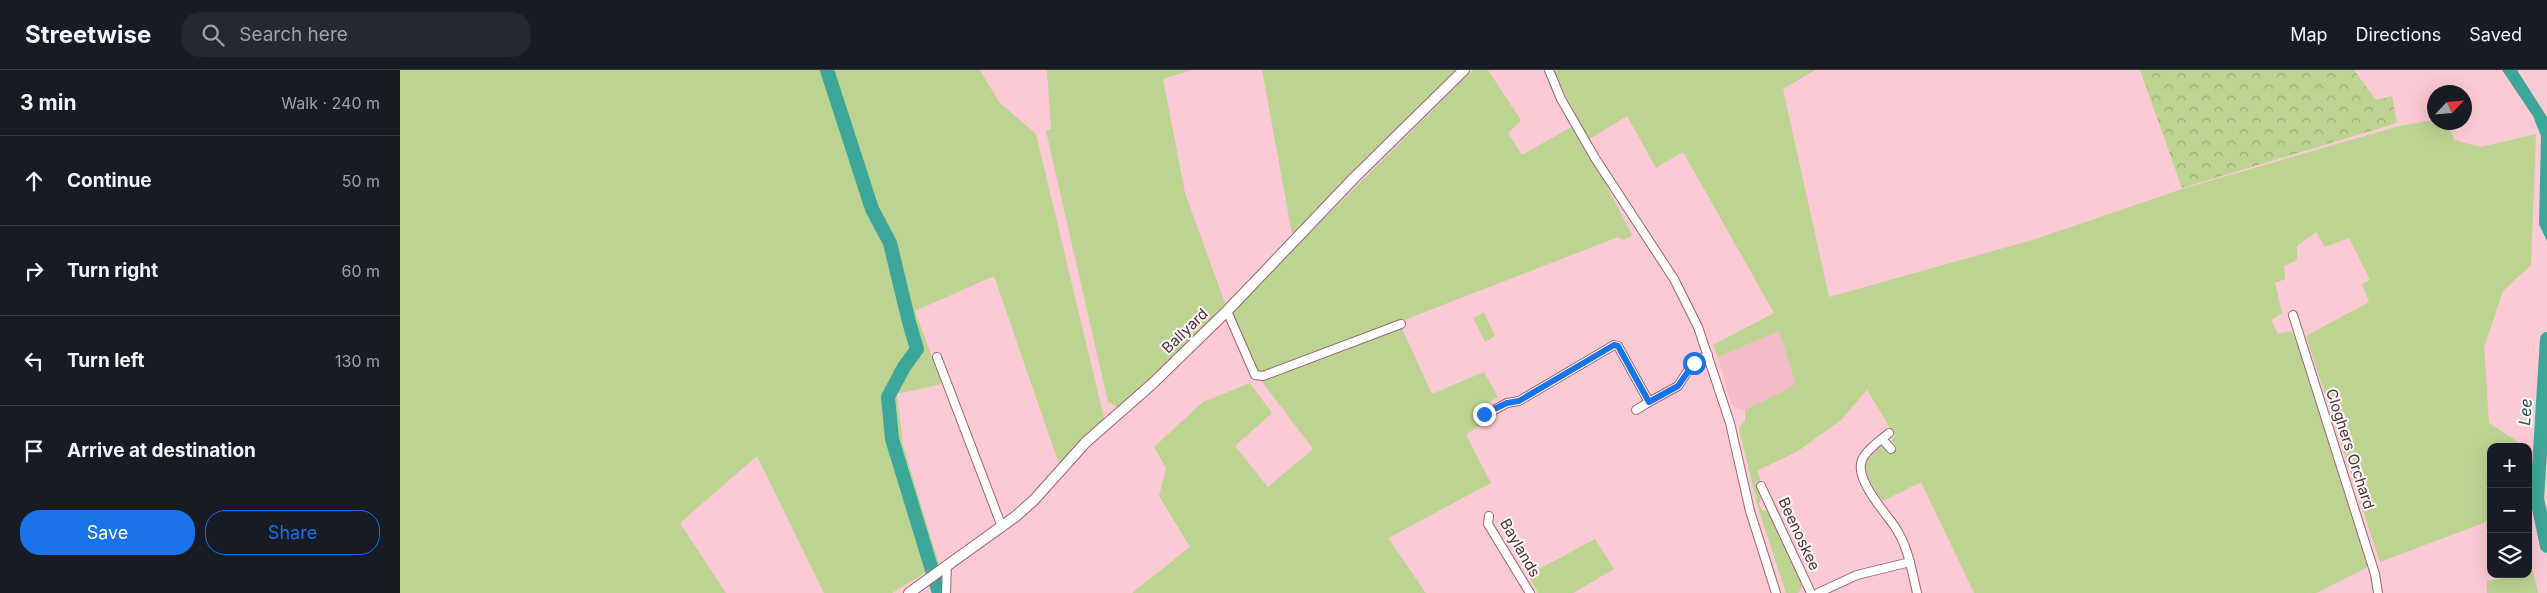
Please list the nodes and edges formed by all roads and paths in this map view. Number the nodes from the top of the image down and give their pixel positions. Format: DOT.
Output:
graph roads {
  1 [pos="1464,70"];
  2 [pos="1550,70"];
  3 [pos="1227,311"];
  4 [pos="2293,315"];
  5 [pos="1401,324"];
  6 [pos="1708,355"];
  7 [pos="937,357"];
  8 [pos="1649,402"];
  9 [pos="1636,410"];
  10 [pos="1484,414"];
  11 [pos="1889,433"];
  12 [pos="1882,439"];
  13 [pos="1890,449"];
  14 [pos="1761,486"];
  15 [pos="1489,516"];
  16 [pos="1002,527"];
  17 [pos="1910,562"];
  18 [pos="943,568"];
  19 [pos="910,593"];
  20 [pos="946,593"];
  21 [pos="1530,593"];
  22 [pos="1776,593"];
  23 [pos="1810,593"];
  24 [pos="1818,593"];
  25 [pos="1917,593"];
  26 [pos="2378,593"];
  1 -- 3 [label="street, Ballyard"];
  2 -- 6 [label="street"];
  3 -- 5 [label="street"];
  3 -- 16 [label="street, Ballyard"];
  4 -- 26 [label="street, Cloghers Orchard"];
  6 -- 8 [label="street"];
  6 -- 22 [label="street"];
  7 -- 16 [label="street"];
  8 -- 9 [label="street"];
  8 -- 10 [label="street"];
  11 -- 12 [label="street"];
  12 -- 13 [label="street"];
  12 -- 17 [label="street"];
  14 -- 23 [label="street, Beenoskee"];
  15 -- 21 [label="street, Baylands"];
  16 -- 18 [label="street, Ballyard"];
  17 -- 24 [label="street, Beenoskee"];
  17 -- 25 [label="street"];
  18 -- 19 [label="street, Ballyard"];
  18 -- 20 [label="street"];
}
